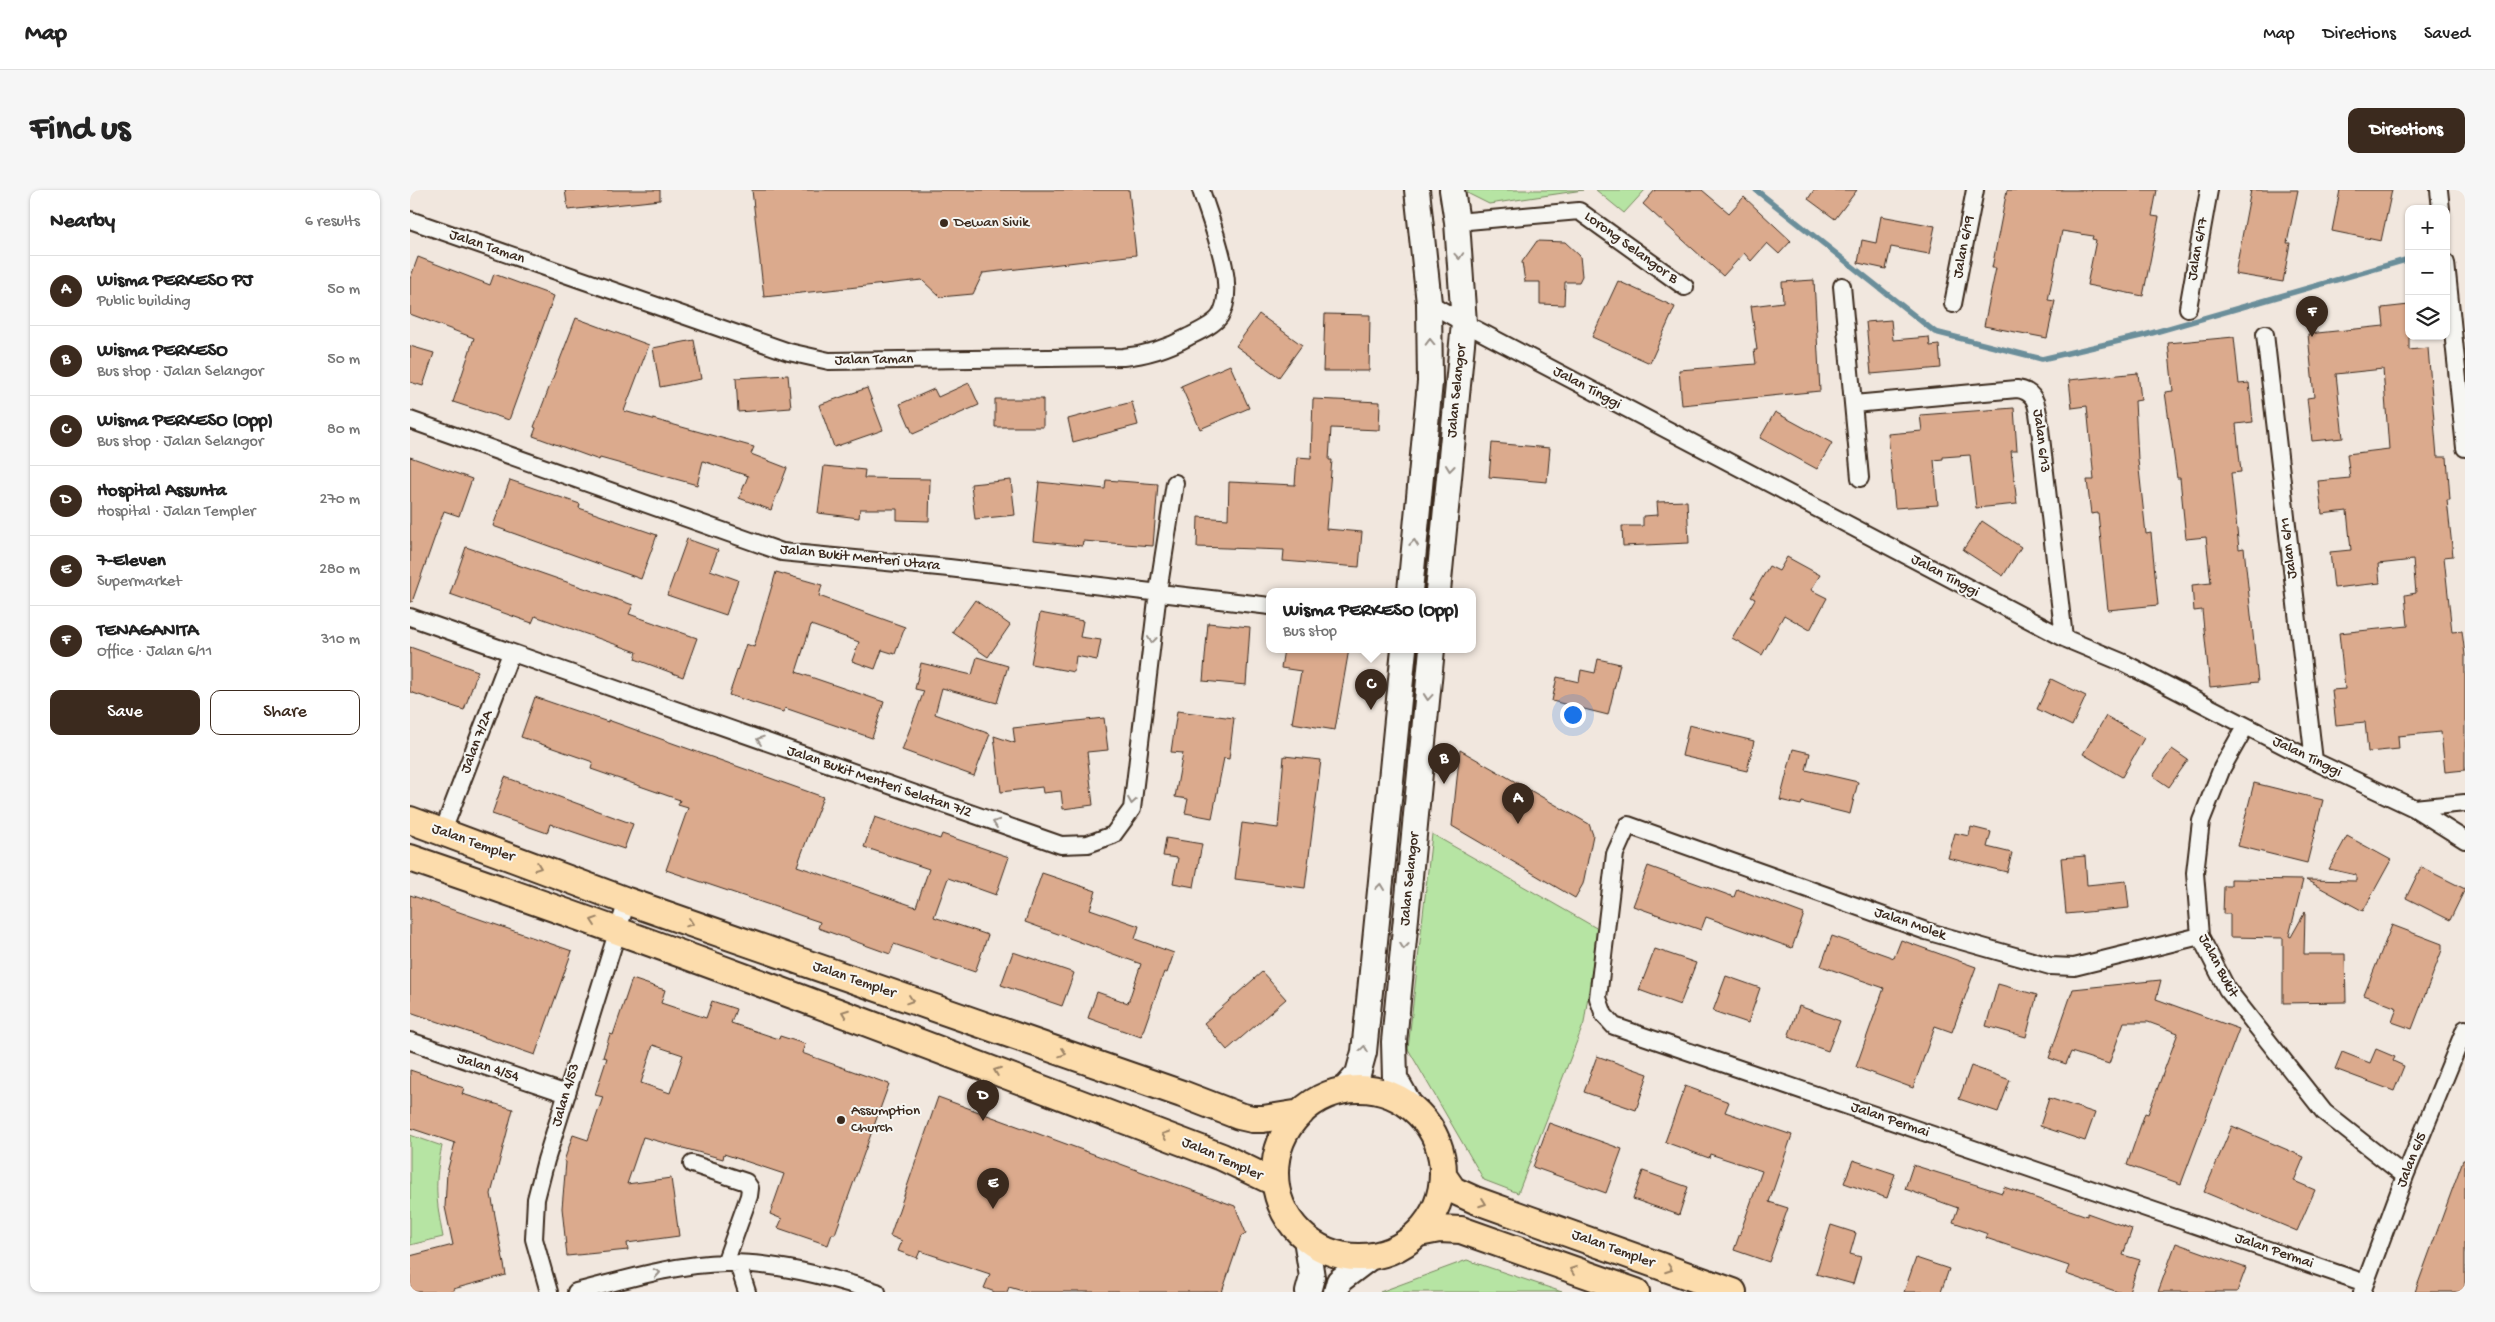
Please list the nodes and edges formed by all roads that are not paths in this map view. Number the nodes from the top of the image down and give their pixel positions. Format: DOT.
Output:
graph roads {
  1 [pos="1202,190"];
  2 [pos="1417,190"];
  3 [pos="1452,190"];
  4 [pos="1975,190"];
  5 [pos="2209,190"];
  6 [pos="2439,190"];
  7 [pos="2440,205"];
  8 [pos="410,220"];
  9 [pos="1457,222"];
  10 [pos="1842,286"];
  11 [pos="1685,287"];
  12 [pos="2449,295"];
  13 [pos="1430,303"];
  14 [pos="1953,304"];
  15 [pos="2188,308"];
  16 [pos="1464,323"];
  17 [pos="2265,334"];
  18 [pos="1854,404"];
  19 [pos="410,420"];
  20 [pos="2465,448"];
  21 [pos="1860,478"];
  22 [pos="1175,483"];
  23 [pos="1410,588"];
  24 [pos="1438,588"];
  25 [pos="1158,592"];
  26 [pos="1266,606"];
  27 [pos="410,616"];
  28 [pos="2064,638"];
  29 [pos="511,653"];
  30 [pos="1404,653"];
  31 [pos="1432,653"];
  32 [pos="2245,727"];
  33 [pos="2314,762"];
  34 [pos="2465,803"];
  35 [pos="2414,808"];
  36 [pos="410,820"];
  37 [pos="1628,825"];
  38 [pos="443,831"];
  39 [pos="2465,840"];
  40 [pos="410,858"];
  41 [pos="627,901"];
  42 [pos="618,929"];
  43 [pos="2200,936"];
  44 [pos="2465,1029"];
  45 [pos="410,1041"];
  46 [pos="1343,1091"];
  47 [pos="567,1094"];
  48 [pos="1410,1105"];
  49 [pos="1301,1113"];
  50 [pos="692,1164"];
  51 [pos="2405,1176"];
  52 [pos="1444,1177"];
  53 [pos="1274,1182"];
  54 [pos="1419,1233"];
  55 [pos="1306,1239"];
  56 [pos="1372,1256"];
  57 [pos="732,1264"];
  58 [pos="2364,1287"];
  59 [pos="549,1292"];
  60 [pos="576,1292"];
  61 [pos="747,1292"];
  62 [pos="878,1292"];
  63 [pos="1308,1292"];
  64 [pos="1336,1292"];
  65 [pos="1636,1292"];
  66 [pos="1733,1292"];
  1 -- 8 [label="street, Jalan Taman"];
  2 -- 13 [label="main road, Jalan Selangor"];
  3 -- 9 [label="main road, Jalan Selangor"];
  4 -- 14 [label="street, Jalan 6/19"];
  5 -- 15 [label="street, Jalan 6/17"];
  6 -- 7 [label="street"];
  9 -- 11 [label="street, Lorong Selangor B"];
  9 -- 16 [label="main road, Jalan Selangor, one-way"];
  10 -- 18 [label="street"];
  12 -- 20 [label="street"];
  13 -- 16 [label="street, Jalan Tinggi"];
  23 -- 13 [label="main road, Jalan Selangor, one-way"];
  16 -- 24 [label="main road, Jalan Selangor, one-way"];
  16 -- 28 [label="street, Jalan Tinggi"];
  17 -- 33 [label="street, Jalan 6/11"];
  18 -- 21 [label="street"];
  18 -- 28 [label="street, Jalan 6/13"];
  19 -- 25 [label="street, Jalan Bukit Menteri Utara"];
  22 -- 25 [label="street, Jalan Bukit Menteri Selatan 7/2"];
  25 -- 26 [label="street, Jalan Bukit Menteri Utara"];
  25 -- 29 [label="street, Jalan Bukit Menteri Selatan 7/2, one-way"];
  27 -- 29 [label="street, Jalan Bukit Menteri Selatan 7/2"];
  28 -- 32 [label="street, Jalan Tinggi"];
  29 -- 38 [label="street, Jalan 7/2A"];
  46 -- 30 [label="main road, Jalan Selangor, one-way"];
  31 -- 48 [label="main road, Jalan Selangor, one-way"];
  32 -- 33 [label="street, Jalan Tinggi"];
  32 -- 43 [label="street, Jalan Bukit"];
  33 -- 35 [label="street, Jalan Tinggi"];
  34 -- 35 [label="street"];
  35 -- 39 [label="street, Jalan Tinggi"];
  36 -- 38 [label="main road, Jalan Templer"];
  37 -- 43 [label="street, Jalan Molek"];
  37 -- 58 [label="street, Jalan Permai"];
  38 -- 41 [label="main road, Jalan Templer, one-way"];
  42 -- 40 [label="main road, Jalan Templer, one-way"];
  41 -- 42 [label="street, Jalan 4/53"];
  41 -- 49 [label="main road, Jalan Templer, one-way"];
  42 -- 47 [label="street, Jalan 4/53"];
  53 -- 42 [label="main road, Jalan Templer, one-way"];
  43 -- 51 [label="street, Jalan Bukit"];
  44 -- 51 [label="street, Jalan 6/5"];
  45 -- 47 [label="street, Jalan 4/54"];
  46 -- 48 [label="main road"];
  46 -- 49 [label="main road"];
  47 -- 59 [label="street, Jalan 4/53"];
  48 -- 52 [label="main road"];
  49 -- 53 [label="main road"];
  50 -- 57 [label="street"];
  51 -- 58 [label="street, Jalan 6/5"];
  52 -- 54 [label="main road"];
  52 -- 66 [label="main road, Jalan Templer, one-way"];
  53 -- 55 [label="main road"];
  54 -- 56 [label="main road"];
  65 -- 54 [label="main road, one-way"];
  55 -- 56 [label="main road"];
  55 -- 63 [label="main road"];
  56 -- 64 [label="main road"];
  60 -- 57 [label="street, one-way"];
  57 -- 61 [label="street"];
  57 -- 62 [label="street"];
}
